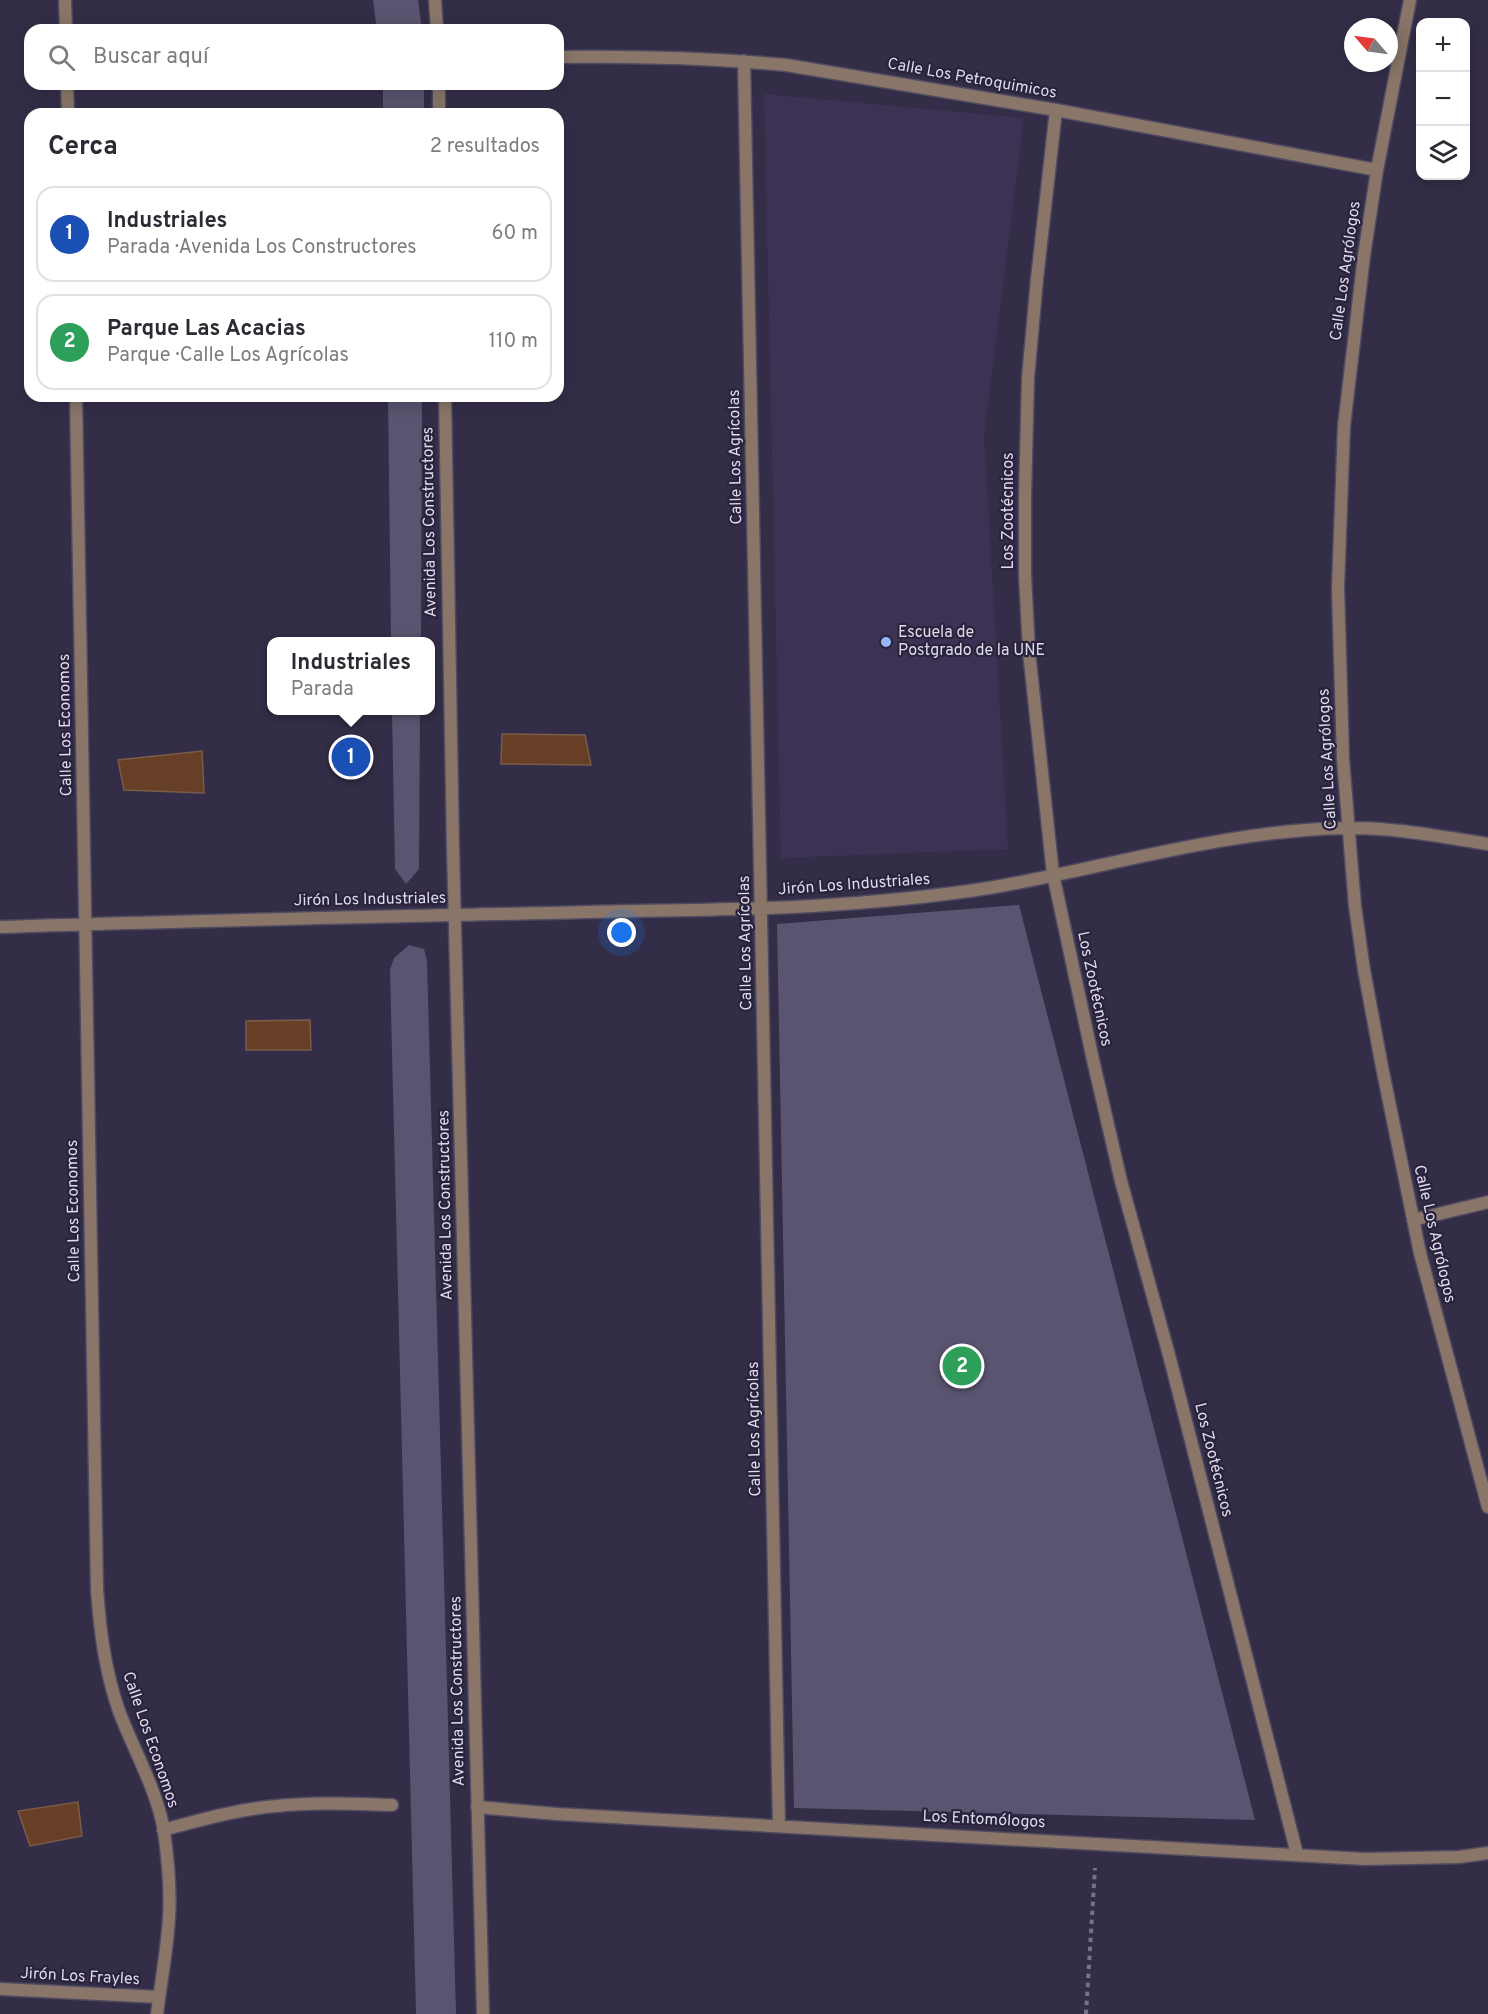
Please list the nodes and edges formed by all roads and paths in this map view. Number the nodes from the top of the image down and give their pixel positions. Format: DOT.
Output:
graph roads {
  1 [pos="65,0"];
  2 [pos="435,0"];
  3 [pos="1410,0"];
  4 [pos="66,24"];
  5 [pos="437,24"];
  6 [pos="564,57"];
  7 [pos="744,61"];
  8 [pos="68,90"];
  9 [pos="439,90"];
  10 [pos="68,108"];
  11 [pos="440,108"];
  12 [pos="1056,110"];
  13 [pos="1377,170"];
  14 [pos="76,402"];
  15 [pos="445,402"];
  16 [pos="1348,828"];
  17 [pos="1488,844"];
  18 [pos="1053,874"];
  19 [pos="762,908"];
  20 [pos="455,915"];
  21 [pos="86,924"];
  22 [pos="0,927"];
  23 [pos="1488,1202"];
  24 [pos="1413,1220"];
  25 [pos="1488,1507"];
  26 [pos="392,1804"];
  27 [pos="477,1808"];
  28 [pos="779,1825"];
  29 [pos="163,1830"];
  30 [pos="1097,1843"];
  31 [pos="1488,1853"];
  32 [pos="1297,1854"];
  33 [pos="0,1989"];
  34 [pos="159,1998"];
  35 [pos="157,2014"];
  36 [pos="483,2014"];
  37 [pos="1086,2014"];
  1 -- 4 [label="street"];
  2 -- 5 [label="street"];
  3 -- 13 [label="street, Calle Los Agrólogos"];
  6 -- 7 [label="street, Calle Los Petroquimicos"];
  7 -- 12 [label="street, Calle Los Petroquimicos"];
  7 -- 19 [label="street, Calle Los Agrícolas"];
  8 -- 10 [label="street"];
  9 -- 11 [label="street"];
  12 -- 13 [label="street, Calle Los Petroquimicos"];
  12 -- 18 [label="street, Los Zootécnicos"];
  13 -- 16 [label="street, Calle Los Agrólogos"];
  14 -- 21 [label="street, Calle Los Economos"];
  15 -- 20 [label="street, Avenida Los Constructores"];
  16 -- 17 [label="street, Jirón Los Industriales"];
  16 -- 18 [label="street, Jirón Los Industriales"];
  16 -- 24 [label="street, Calle Los Agrólogos"];
  18 -- 19 [label="street, Jirón Los Industriales"];
  18 -- 32 [label="street, Los Zootécnicos"];
  19 -- 20 [label="street, Jirón Los Industriales"];
  19 -- 28 [label="street, Calle Los Agrícolas"];
  20 -- 21 [label="street, Jirón Los Industriales"];
  20 -- 27 [label="street, Avenida Los Constructores"];
  21 -- 22 [label="street, Jirón Los Industriales"];
  21 -- 29 [label="street, Calle Los Economos"];
  23 -- 24 [label="street"];
  24 -- 25 [label="street, Calle Los Agrólogos"];
  26 -- 29 [label="street"];
  27 -- 28 [label="street, Los Entomólogos"];
  27 -- 36 [label="street, Avenida Los Constructores"];
  28 -- 30 [label="street, Los Entomólogos"];
  29 -- 34 [label="street, Calle Los Economos"];
  30 -- 32 [label="street, Los Entomólogos"];
  30 -- 37 [label="path"];
  31 -- 32 [label="street, Los Entomólogos"];
  33 -- 34 [label="street, Jirón Los Frayles"];
  34 -- 35 [label="street, Calle Los Economos"];
}
